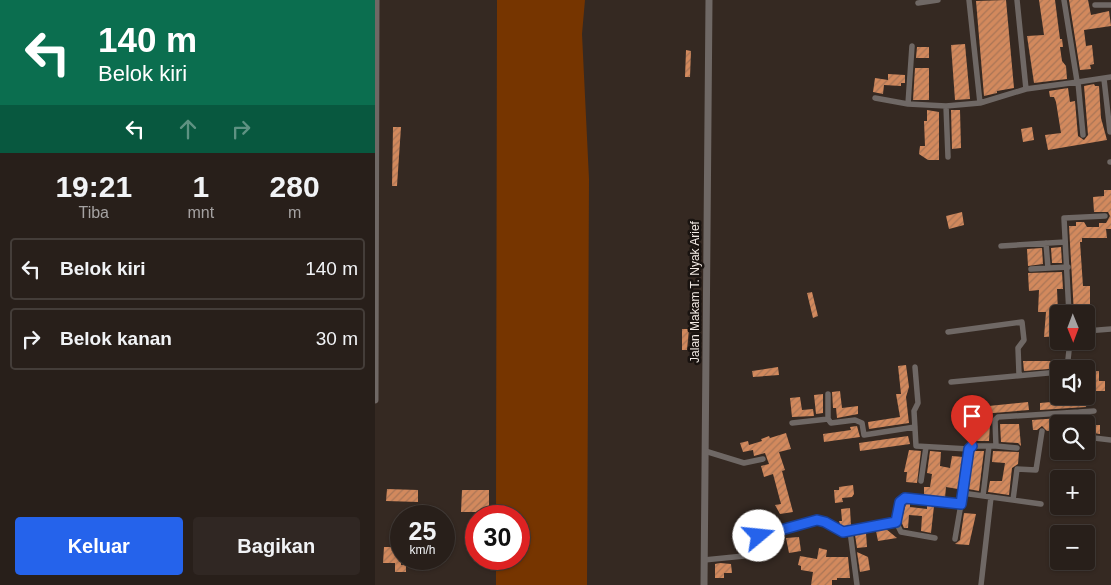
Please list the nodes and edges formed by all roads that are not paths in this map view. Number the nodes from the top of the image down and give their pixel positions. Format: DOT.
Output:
graph roads {
  1 [pos="376,0"];
  2 [pos="709,0"];
  3 [pos="938,0"];
  4 [pos="969,0"];
  5 [pos="1017,0"];
  6 [pos="1064,0"];
  7 [pos="918,3"];
  8 [pos="1095,5"];
  9 [pos="1111,5"];
  10 [pos="913,46"];
  11 [pos="376,48"];
  12 [pos="1111,77"];
  13 [pos="1104,79"];
  14 [pos="1078,82"];
  15 [pos="1027,89"];
  16 [pos="875,98"];
  17 [pos="980,103"];
  18 [pos="908,104"];
  19 [pos="946,106"];
  20 [pos="1110,132"];
  21 [pos="1083,135"];
  22 [pos="948,157"];
  23 [pos="375,202"];
  24 [pos="1105,216"];
  25 [pos="1065,242"];
  26 [pos="1046,243"];
  27 [pos="1001,246"];
  28 [pos="1068,267"];
  29 [pos="1048,268"];
  30 [pos="1031,270"];
  31 [pos="1069,305"];
  32 [pos="1111,329"];
  33 [pos="1095,330"];
  34 [pos="948,332"];
  35 [pos="915,367"];
  36 [pos="1050,372"];
  37 [pos="375,374"];
  38 [pos="1019,374"];
  39 [pos="951,382"];
  40 [pos="828,394"];
  41 [pos="375,400"];
  42 [pos="1094,411"];
  43 [pos="1079,412"];
  44 [pos="829,419"];
  45 [pos="792,423"];
  46 [pos="915,427"];
  47 [pos="1042,431"];
  48 [pos="1095,438"];
  49 [pos="1111,440"];
  50 [pos="993,446"];
  51 [pos="926,447"];
  52 [pos="1017,448"];
  53 [pos="969,449"];
  54 [pos="705,451"];
  55 [pos="763,459"];
  56 [pos="921,481"];
  57 [pos="962,493"];
  58 [pos="983,496"];
  59 [pos="991,497"];
  60 [pos="1013,500"];
  61 [pos="961,504"];
  62 [pos="1041,504"];
  63 [pos="896,522"];
  64 [pos="850,531"];
  65 [pos="935,538"];
  66 [pos="955,539"];
  67 [pos="704,560"];
  68 [pos="704,585"];
  69 [pos="857,585"];
  70 [pos="981,585"];
  1 -- 11 [label="street"];
  2 -- 54 [label="street, Jalan Makam T. Nyak Arief"];
  3 -- 7 [label="street"];
  4 -- 17 [label="street"];
  5 -- 15 [label="street"];
  6 -- 14 [label="street"];
  8 -- 9 [label="street"];
  10 -- 18 [label="street"];
  11 -- 23 [label="street"];
  12 -- 13 [label="street"];
  13 -- 14 [label="street"];
  13 -- 20 [label="street"];
  14 -- 15 [label="street"];
  14 -- 21 [label="street"];
  15 -- 17 [label="street"];
  16 -- 18 [label="street"];
  17 -- 19 [label="street"];
  18 -- 19 [label="street"];
  19 -- 22 [label="street"];
  23 -- 37 [label="street"];
  24 -- 25 [label="street"];
  25 -- 26 [label="street"];
  25 -- 28 [label="street"];
  26 -- 27 [label="street"];
  26 -- 29 [label="street"];
  28 -- 29 [label="street"];
  28 -- 31 [label="street"];
  29 -- 30 [label="street"];
  32 -- 33 [label="street"];
  34 -- 38 [label="street"];
  35 -- 46 [label="street"];
  36 -- 38 [label="street"];
  37 -- 41 [label="street"];
  38 -- 39 [label="street"];
  40 -- 44 [label="street"];
  42 -- 43 [label="street"];
  43 -- 50 [label="street"];
  44 -- 45 [label="street"];
  44 -- 46 [label="street"];
  46 -- 51 [label="street"];
  47 -- 60 [label="street"];
  48 -- 49 [label="street"];
  50 -- 52 [label="street"];
  50 -- 53 [label="street"];
  50 -- 58 [label="street"];
  51 -- 53 [label="street"];
  51 -- 56 [label="street"];
  53 -- 57 [label="street"];
  54 -- 55 [label="street"];
  54 -- 67 [label="street, Jalan Makam T. Nyak Arief"];
  57 -- 58 [label="street"];
  57 -- 61 [label="street"];
  58 -- 59 [label="street"];
  59 -- 60 [label="street"];
  59 -- 70 [label="street"];
  60 -- 62 [label="street"];
  61 -- 63 [label="street"];
  61 -- 66 [label="street"];
  63 -- 64 [label="street"];
  63 -- 65 [label="street"];
  64 -- 67 [label="street"];
  64 -- 69 [label="street"];
  67 -- 68 [label="street, Jalan Makam T. Nyak Arief"];
}
